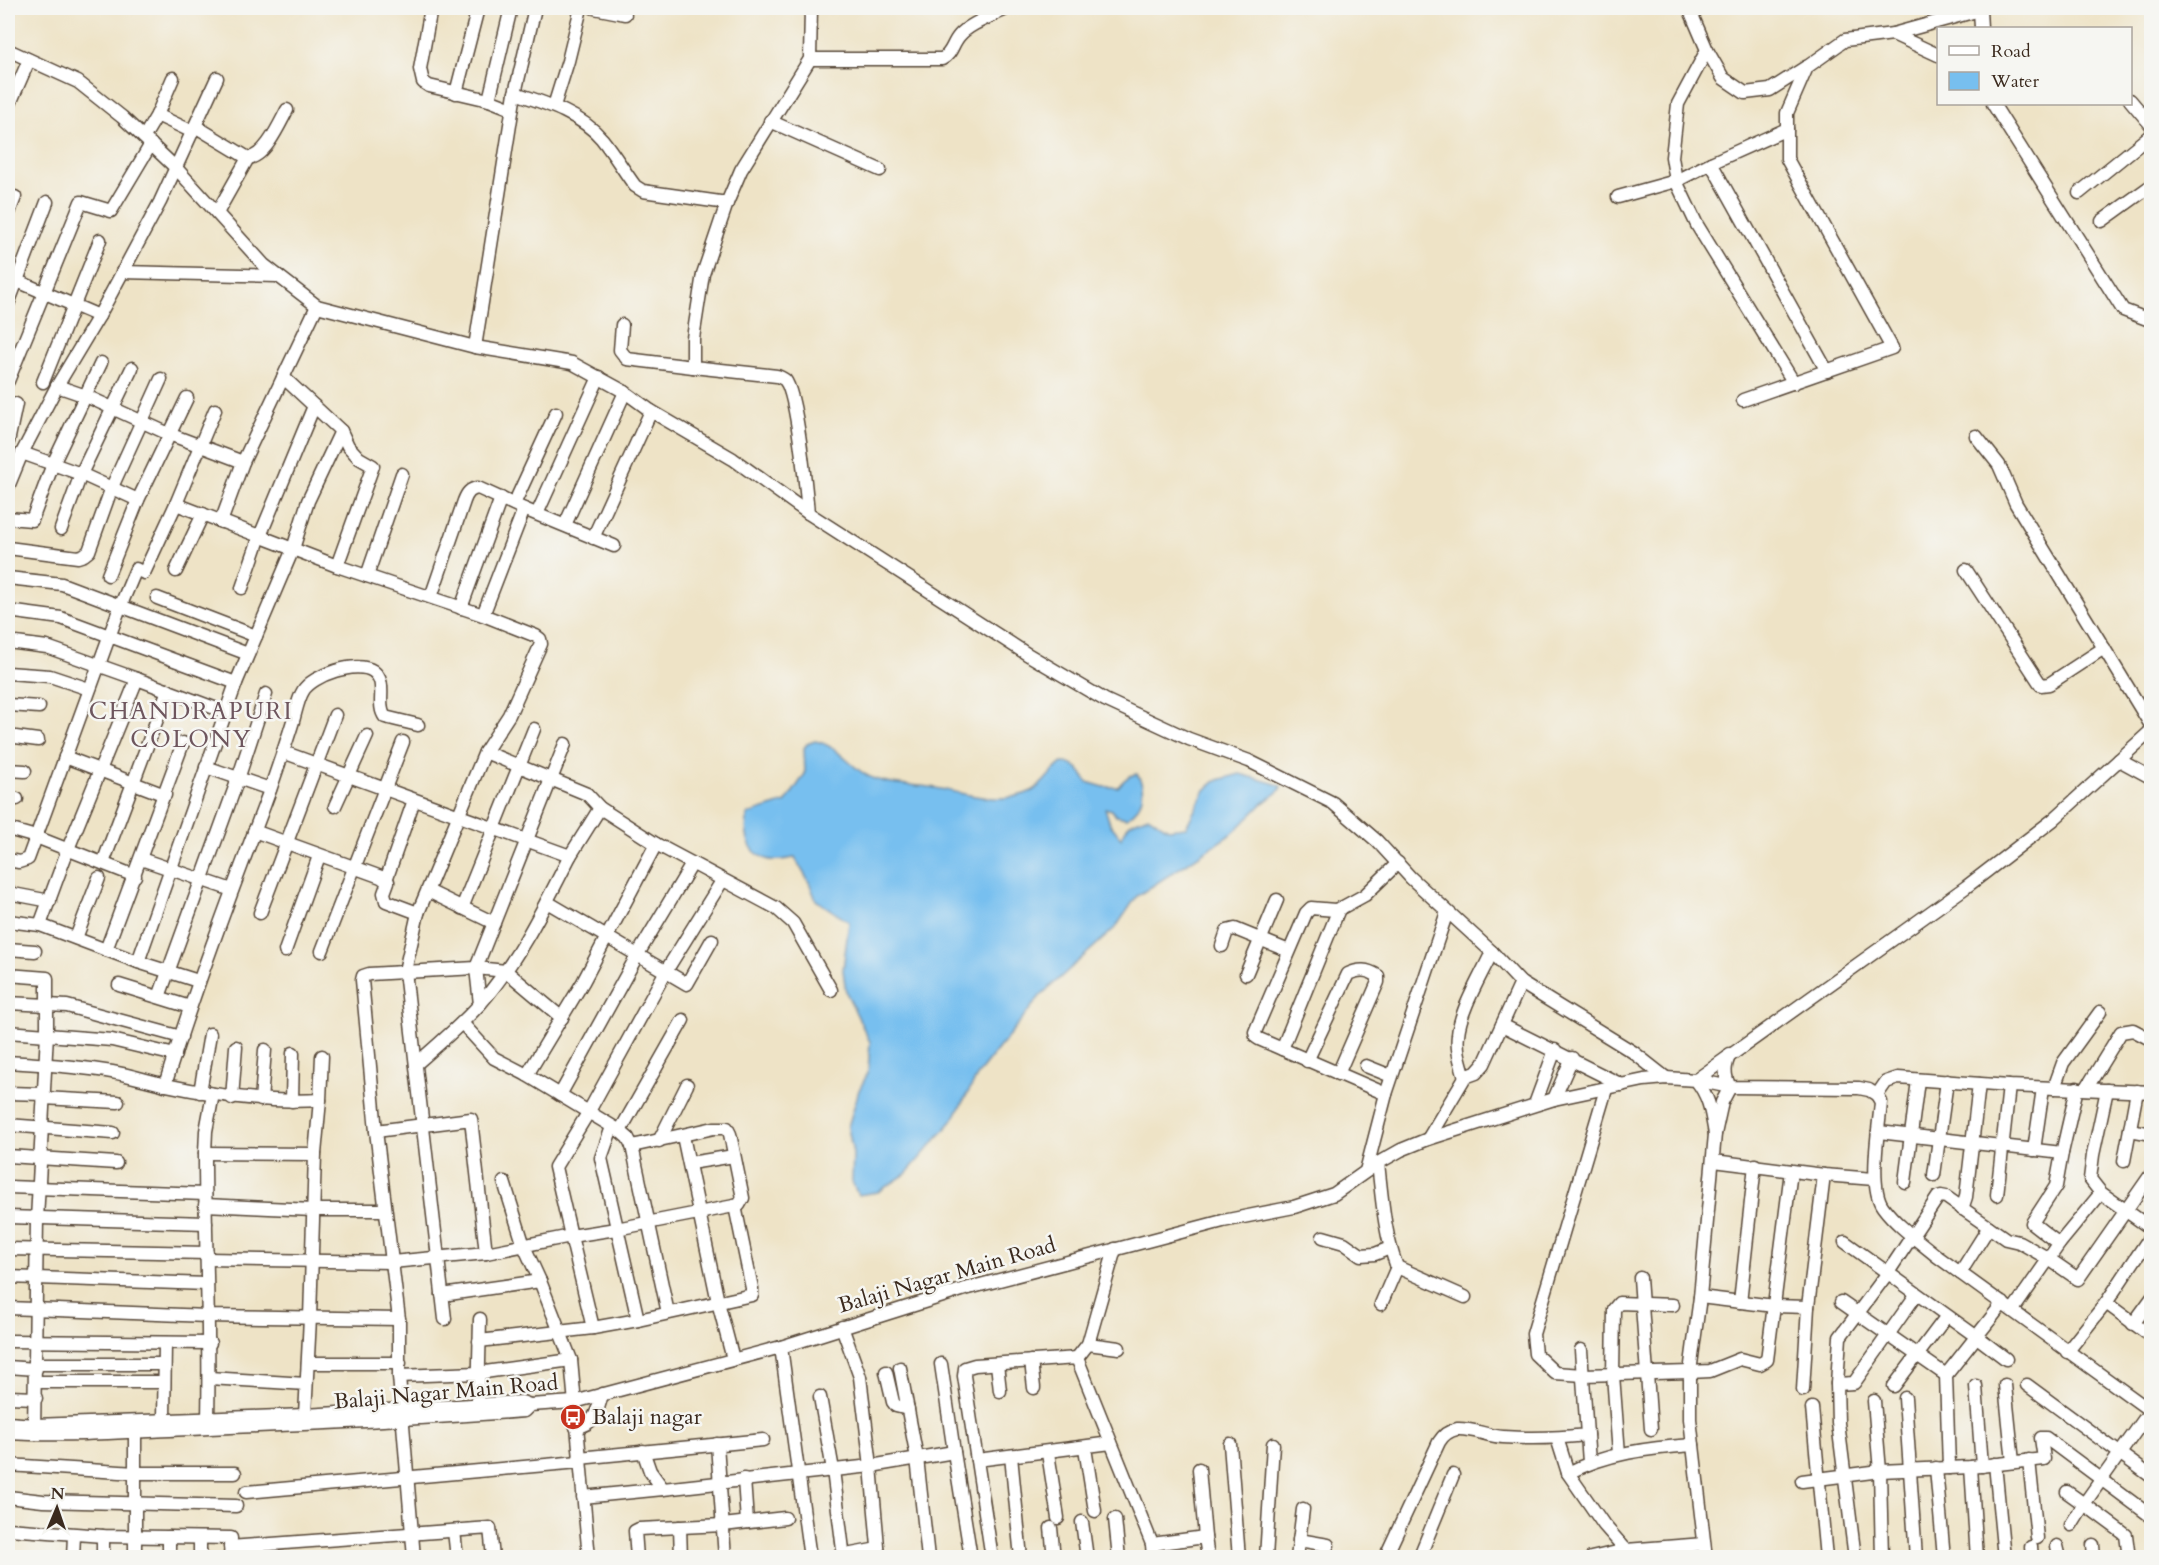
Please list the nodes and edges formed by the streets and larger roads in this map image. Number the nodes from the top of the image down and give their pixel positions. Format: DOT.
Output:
graph roads {
  1 [pos="430,8"];
  2 [pos="478,8"];
  3 [pos="511,8"];
  4 [pos="535,8"];
  5 [pos="581,8"];
  6 [pos="594,8"];
  7 [pos="811,8"];
  8 [pos="1008,8"];
  9 [pos="1689,8"];
  10 [pos="1981,9"];
  11 [pos="625,14"];
  12 [pos="1982,27"];
  13 [pos="1893,34"];
  14 [pos="8,50"];
  15 [pos="1707,50"];
  16 [pos="1937,55"];
  17 [pos="810,59"];
  18 [pos="29,60"];
  19 [pos="1806,67"];
  20 [pos="173,78"];
  21 [pos="217,78"];
  22 [pos="456,93"];
  23 [pos="515,93"];
  24 [pos="489,100"];
  25 [pos="2132,102"];
  26 [pos="1994,105"];
  27 [pos="554,106"];
  28 [pos="8,108"];
  29 [pos="512,109"];
  30 [pos="287,110"];
  31 [pos="157,115"];
  32 [pos="770,121"];
  33 [pos="2151,126"];
  34 [pos="194,129"];
  35 [pos="1787,129"];
  36 [pos="2151,134"];
  37 [pos="147,141"];
  38 [pos="248,158"];
  39 [pos="1711,163"];
  40 [pos="176,168"];
  41 [pos="880,170"];
  42 [pos="1676,181"];
  43 [pos="2151,185"];
  44 [pos="2079,192"];
  45 [pos="15,197"];
  46 [pos="1618,197"];
  47 [pos="47,202"];
  48 [pos="727,203"];
  49 [pos="217,213"];
  50 [pos="8,215"];
  51 [pos="2102,221"];
  52 [pos="100,240"];
  53 [pos="122,272"];
  54 [pos="278,276"];
  55 [pos="12,279"];
  56 [pos="44,291"];
  57 [pos="8,304"];
  58 [pos="73,304"];
  59 [pos="317,306"];
  60 [pos="99,316"];
  61 [pos="2151,321"];
  62 [pos="622,325"];
  63 [pos="475,347"];
  64 [pos="101,363"];
  65 [pos="693,367"];
  66 [pos="132,368"];
  67 [pos="1827,371"];
  68 [pos="283,377"];
  69 [pos="599,377"];
  70 [pos="161,379"];
  71 [pos="8,381"];
  72 [pos="43,382"];
  73 [pos="1794,382"];
  74 [pos="57,386"];
  75 [pos="625,392"];
  76 [pos="86,396"];
  77 [pos="187,398"];
  78 [pos="1743,400"];
  79 [pos="16,404"];
  80 [pos="314,406"];
  81 [pos="113,408"];
  82 [pos="215,410"];
  83 [pos="651,411"];
  84 [pos="556,413"];
  85 [pos="141,421"];
  86 [pos="341,431"];
  87 [pos="168,434"];
  88 [pos="1977,436"];
  89 [pos="8,442"];
  90 [pos="200,447"];
  91 [pos="16,459"];
  92 [pos="243,462"];
  93 [pos="53,464"];
  94 [pos="81,474"];
  95 [pos="402,474"];
  96 [pos="8,487"];
  97 [pos="112,487"];
  98 [pos="501,498"];
  99 [pos="138,500"];
  100 [pos="176,504"];
  101 [pos="519,507"];
  102 [pos="808,513"];
  103 [pos="203,514"];
  104 [pos="537,514"];
  105 [pos="8,518"];
  106 [pos="221,522"];
  107 [pos="565,525"];
  108 [pos="61,529"];
  109 [pos="260,537"];
  110 [pos="593,538"];
  111 [pos="614,546"];
  112 [pos="8,548"];
  113 [pos="292,549"];
  114 [pos="337,566"];
  115 [pos="1966,570"];
  116 [pos="176,572"];
  117 [pos="108,574"];
  118 [pos="367,576"];
  119 [pos="8,578"];
  120 [pos="242,588"];
  121 [pos="430,597"];
  122 [pos="157,598"];
  123 [pos="120,607"];
  124 [pos="461,608"];
  125 [pos="8,611"];
  126 [pos="483,615"];
  127 [pos="256,636"];
  128 [pos="108,637"];
  129 [pos="8,642"];
  130 [pos="2104,648"];
  131 [pos="248,654"];
  132 [pos="98,665"];
  133 [pos="8,673"];
  134 [pos="137,679"];
  135 [pos="236,683"];
  136 [pos="89,689"];
  137 [pos="168,690"];
  138 [pos="266,694"];
  139 [pos="8,705"];
  140 [pos="39,707"];
  141 [pos="225,712"];
  142 [pos="335,715"];
  143 [pos="418,725"];
  144 [pos="2151,728"];
  145 [pos="534,729"];
  146 [pos="8,736"];
  147 [pos="366,736"];
  148 [pos="38,740"];
  149 [pos="404,742"];
  150 [pos="183,743"];
  151 [pos="565,744"];
  152 [pos="283,752"];
  153 [pos="485,752"];
  154 [pos="65,757"];
  155 [pos="2119,760"];
  156 [pos="315,764"];
  157 [pos="206,767"];
  158 [pos="519,767"];
  159 [pos="8,770"];
  160 [pos="24,771"];
  161 [pos="100,771"];
  162 [pos="347,776"];
  163 [pos="551,778"];
  164 [pos="2151,778"];
  165 [pos="238,779"];
  166 [pos="133,784"];
  167 [pos="270,789"];
  168 [pos="385,789"];
  169 [pos="165,795"];
  170 [pos="414,800"];
  171 [pos="335,806"];
  172 [pos="600,808"];
  173 [pos="458,816"];
  174 [pos="495,828"];
  175 [pos="8,829"];
  176 [pos="254,831"];
  177 [pos="36,837"];
  178 [pos="527,840"];
  179 [pos="285,843"];
  180 [pos="656,844"];
  181 [pos="68,849"];
  182 [pos="319,856"];
  183 [pos="570,856"];
  184 [pos="141,859"];
  185 [pos="8,860"];
  186 [pos="103,863"];
  187 [pos="1398,863"];
  188 [pos="692,864"];
  189 [pos="354,868"];
  190 [pos="172,869"];
  191 [pos="135,876"];
  192 [pos="99,878"];
  193 [pos="202,879"];
  194 [pos="386,880"];
  195 [pos="722,881"];
  196 [pos="232,890"];
  197 [pos="428,891"];
  198 [pos="8,893"];
  199 [pos="1277,900"];
  200 [pos="50,901"];
  201 [pos="547,902"];
  202 [pos="462,908"];
  203 [pos="1339,909"];
  204 [pos="1446,912"];
  205 [pos="418,913"];
  206 [pos="260,914"];
  207 [pos="8,921"];
  208 [pos="494,923"];
  209 [pos="40,925"];
  210 [pos="608,936"];
  211 [pos="76,938"];
  212 [pos="1260,939"];
  213 [pos="712,940"];
  214 [pos="1222,946"];
  215 [pos="8,949"];
  216 [pos="106,950"];
  217 [pos="34,951"];
  218 [pos="285,951"];
  219 [pos="322,951"];
  220 [pos="1289,951"];
  221 [pos="1492,952"];
  222 [pos="638,954"];
  223 [pos="138,962"];
  224 [pos="476,968"];
  225 [pos="405,971"];
  226 [pos="506,971"];
  227 [pos="666,971"];
  228 [pos="168,972"];
  229 [pos="1246,974"];
  230 [pos="8,975"];
  231 [pos="198,981"];
  232 [pos="1521,983"];
  233 [pos="119,985"];
  234 [pos="831,990"];
  235 [pos="159,997"];
  236 [pos="8,1003"];
  237 [pos="46,1004"];
  238 [pos="480,1004"];
  239 [pos="190,1007"];
  240 [pos="2100,1012"];
  241 [pos="562,1018"];
  242 [pos="683,1020"];
  243 [pos="462,1023"];
  244 [pos="1502,1025"];
  245 [pos="8,1032"];
  246 [pos="47,1034"];
  247 [pos="210,1034"];
  248 [pos="181,1037"];
  249 [pos="2151,1040"];
  250 [pos="236,1047"];
  251 [pos="1282,1049"];
  252 [pos="265,1050"];
  253 [pos="1555,1050"];
  254 [pos="293,1053"];
  255 [pos="1730,1054"];
  256 [pos="175,1055"];
  257 [pos="322,1056"];
  258 [pos="1572,1058"];
  259 [pos="1307,1060"];
  260 [pos="8,1062"];
  261 [pos="45,1064"];
  262 [pos="417,1064"];
  263 [pos="1366,1066"];
  264 [pos="1338,1074"];
  265 [pos="527,1075"];
  266 [pos="1391,1076"];
  267 [pos="1464,1077"];
  268 [pos="1666,1078"];
  269 [pos="1695,1080"];
  270 [pos="1918,1080"];
  271 [pos="1947,1081"];
  272 [pos="1979,1084"];
  273 [pos="165,1085"];
  274 [pos="687,1085"];
  275 [pos="1622,1085"];
  276 [pos="2009,1086"];
  277 [pos="1730,1087"];
  278 [pos="2048,1088"];
  279 [pos="1606,1089"];
  280 [pos="2081,1089"];
  281 [pos="2107,1090"];
  282 [pos="2137,1091"];
  283 [pos="2151,1092"];
  284 [pos="8,1093"];
  285 [pos="207,1093"];
  286 [pos="1386,1094"];
  287 [pos="560,1095"];
  288 [pos="1877,1095"];
  289 [pos="43,1096"];
  290 [pos="232,1098"];
  291 [pos="1554,1099"];
  292 [pos="261,1100"];
  293 [pos="320,1100"];
  294 [pos="292,1101"];
  295 [pos="118,1102"];
  296 [pos="1535,1104"];
  297 [pos="588,1113"];
  298 [pos="8,1125"];
  299 [pos="422,1125"];
  300 [pos="41,1127"];
  301 [pos="616,1129"];
  302 [pos="2130,1130"];
  303 [pos="376,1131"];
  304 [pos="1879,1132"];
  305 [pos="113,1133"];
  306 [pos="1715,1134"];
  307 [pos="2151,1134"];
  308 [pos="1910,1135"];
  309 [pos="683,1136"];
  310 [pos="1428,1139"];
  311 [pos="1940,1139"];
  312 [pos="659,1141"];
  313 [pos="1973,1143"];
  314 [pos="632,1146"];
  315 [pos="2004,1146"];
  316 [pos="2034,1150"];
  317 [pos="205,1153"];
  318 [pos="2061,1153"];
  319 [pos="315,1154"];
  320 [pos="8,1156"];
  321 [pos="734,1156"];
  322 [pos="39,1158"];
  323 [pos="1714,1161"];
  324 [pos="2124,1161"];
  325 [pos="116,1162"];
  326 [pos="1378,1162"];
  327 [pos="690,1163"];
  328 [pos="1755,1165"];
  329 [pos="1366,1171"];
  330 [pos="1791,1171"];
  331 [pos="2151,1173"];
  332 [pos="1824,1175"];
  333 [pos="1934,1175"];
  334 [pos="1874,1179"];
  335 [pos="504,1182"];
  336 [pos="1905,1182"];
  337 [pos="8,1187"];
  338 [pos="38,1189"];
  339 [pos="2101,1193"];
  340 [pos="1997,1195"];
  341 [pos="205,1199"];
  342 [pos="735,1206"];
  343 [pos="1962,1209"];
  344 [pos="313,1210"];
  345 [pos="385,1210"];
  346 [pos="2126,1211"];
  347 [pos="699,1214"];
  348 [pos="8,1217"];
  349 [pos="37,1219"];
  350 [pos="206,1223"];
  351 [pos="649,1223"];
  352 [pos="1989,1227"];
  353 [pos="616,1229"];
  354 [pos="2151,1231"];
  355 [pos="572,1236"];
  356 [pos="1323,1237"];
  357 [pos="1913,1237"];
  358 [pos="1845,1242"];
  359 [pos="2059,1244"];
  360 [pos="524,1246"];
  361 [pos="1390,1248"];
  362 [pos="8,1249"];
  363 [pos="1115,1249"];
  364 [pos="38,1250"];
  365 [pos="486,1253"];
  366 [pos="207,1256"];
  367 [pos="438,1259"];
  368 [pos="2049,1259"];
  369 [pos="312,1262"];
  370 [pos="392,1262"];
  371 [pos="1397,1267"];
  372 [pos="1960,1272"];
  373 [pos="1887,1274"];
  374 [pos="8,1278"];
  375 [pos="1640,1278"];
  376 [pos="38,1279"];
  377 [pos="540,1281"];
  378 [pos="207,1284"];
  379 [pos="442,1295"];
  380 [pos="1916,1295"];
  381 [pos="1465,1297"];
  382 [pos="1700,1297"];
  383 [pos="2151,1298"];
  384 [pos="718,1302"];
  385 [pos="1740,1302"];
  386 [pos="1840,1302"];
  387 [pos="1642,1303"];
  388 [pos="2106,1303"];
  389 [pos="1381,1304"];
  390 [pos="1673,1305"];
  391 [pos="1774,1306"];
  392 [pos="1808,1307"];
  393 [pos="2008,1307"];
  394 [pos="8,1308"];
  395 [pos="37,1309"];
  396 [pos="668,1313"];
  397 [pos="1857,1313"];
  398 [pos="207,1316"];
  399 [pos="1946,1317"];
  400 [pos="310,1318"];
  401 [pos="399,1318"];
  402 [pos="445,1319"];
  403 [pos="480,1319"];
  404 [pos="638,1320"];
  405 [pos="2133,1324"];
  406 [pos="842,1327"];
  407 [pos="593,1328"];
  408 [pos="560,1331"];
  409 [pos="1889,1335"];
  410 [pos="1977,1337"];
  411 [pos="2151,1337"];
  412 [pos="8,1341"];
  413 [pos="479,1341"];
  414 [pos="36,1342"];
  415 [pos="165,1342"];
  416 [pos="210,1343"];
  417 [pos="1088,1344"];
  418 [pos="781,1347"];
  419 [pos="1119,1348"];
  420 [pos="1581,1350"];
  421 [pos="2067,1352"];
  422 [pos="1918,1355"];
  423 [pos="1077,1358"];
  424 [pos="733,1359"];
  425 [pos="2006,1359"];
  426 [pos="571,1360"];
  427 [pos="1031,1361"];
  428 [pos="164,1364"];
  429 [pos="308,1364"];
  430 [pos="941,1364"];
  431 [pos="997,1364"];
  432 [pos="8,1367"];
  433 [pos="36,1367"];
  434 [pos="900,1368"];
  435 [pos="400,1370"];
  436 [pos="886,1372"];
  437 [pos="1647,1372"];
  438 [pos="1690,1372"];
  439 [pos="478,1373"];
  440 [pos="1614,1375"];
  441 [pos="1582,1376"];
  442 [pos="1946,1376"];
  443 [pos="209,1378"];
  444 [pos="36,1382"];
  445 [pos="164,1382"];
  446 [pos="306,1384"];
  447 [pos="1837,1384"];
  448 [pos="2005,1385"];
  449 [pos="2027,1385"];
  450 [pos="1894,1386"];
  451 [pos="1976,1386"];
  452 [pos="1034,1388"];
  453 [pos="1803,1390"];
  454 [pos="1000,1391"];
  455 [pos="602,1394"];
  456 [pos="8,1397"];
  457 [pos="820,1397"];
  458 [pos="36,1398"];
  459 [pos="1905,1398"];
  460 [pos="1874,1401"];
  461 [pos="574,1402"];
  462 [pos="478,1404"];
  463 [pos="531,1405"];
  464 [pos="1812,1408"];
  465 [pos="908,1410"];
  466 [pos="2151,1411"];
  467 [pos="305,1415"];
  468 [pos="403,1415"];
  469 [pos="208,1419"];
  470 [pos="164,1420"];
  471 [pos="8,1424"];
  472 [pos="576,1427"];
  473 [pos="1651,1429"];
  474 [pos="34,1430"];
  475 [pos="135,1432"];
  476 [pos="8,1433"];
  477 [pos="1587,1435"];
  478 [pos="1557,1438"];
  479 [pos="763,1440"];
  480 [pos="1111,1443"];
  481 [pos="717,1444"];
  482 [pos="1230,1444"];
  483 [pos="1273,1444"];
  484 [pos="1693,1445"];
  485 [pos="1085,1448"];
  486 [pos="643,1451"];
  487 [pos="954,1452"];
  488 [pos="1048,1453"];
  489 [pos="1619,1454"];
  490 [pos="2119,1454"];
  491 [pos="1011,1456"];
  492 [pos="917,1458"];
  493 [pos="579,1460"];
  494 [pos="977,1460"];
  495 [pos="2029,1460"];
  496 [pos="1589,1462"];
  497 [pos="2013,1462"];
  498 [pos="1995,1464"];
  499 [pos="8,1465"];
  500 [pos="1977,1466"];
  501 [pos="871,1467"];
  502 [pos="1943,1468"];
  503 [pos="1199,1469"];
  504 [pos="1910,1469"];
  505 [pos="833,1470"];
  506 [pos="1880,1471"];
  507 [pos="136,1473"];
  508 [pos="235,1473"];
  509 [pos="798,1473"];
  510 [pos="1568,1473"];
  511 [pos="1453,1475"];
  512 [pos="1846,1475"];
  513 [pos="407,1477"];
  514 [pos="2151,1477"];
  515 [pos="744,1479"];
  516 [pos="1802,1480"];
  517 [pos="1819,1480"];
  518 [pos="2101,1480"];
  519 [pos="720,1482"];
  520 [pos="663,1489"];
  521 [pos="246,1491"];
  522 [pos="2067,1492"];
  523 [pos="8,1497"];
  524 [pos="583,1497"];
  525 [pos="135,1503"];
  526 [pos="2084,1504"];
  527 [pos="236,1506"];
  528 [pos="1303,1509"];
  529 [pos="1095,1511"];
  530 [pos="2151,1517"];
  531 [pos="785,1518"];
  532 [pos="1115,1520"];
  533 [pos="747,1522"];
  534 [pos="1082,1522"];
  535 [pos="723,1525"];
  536 [pos="2071,1525"];
  537 [pos="680,1527"];
  538 [pos="8,1529"];
  539 [pos="454,1531"];
  540 [pos="74,1534"];
  541 [pos="412,1534"];
  542 [pos="103,1536"];
  543 [pos="135,1537"];
  544 [pos="169,1537"];
  545 [pos="1205,1537"];
  546 [pos="200,1538"];
  547 [pos="1299,1540"];
  548 [pos="1152,1544"];
  549 [pos="1704,1544"];
  550 [pos="1328,1545"];
  551 [pos="2033,1548"];
  552 [pos="1626,1550"];
  553 [pos="230,1552"];
  554 [pos="878,1553"];
  555 [pos="843,1556"];
  556 [pos="1599,1556"];
  557 [pos="73,1557"];
  558 [pos="103,1557"];
  559 [pos="135,1557"];
  560 [pos="169,1557"];
  561 [pos="200,1557"];
  562 [pos="414,1557"];
  563 [pos="457,1557"];
  564 [pos="493,1557"];
  565 [pos="589,1557"];
  566 [pos="637,1557"];
  567 [pos="681,1557"];
  568 [pos="725,1557"];
  569 [pos="810,1557"];
  570 [pos="830,1557"];
  571 [pos="928,1557"];
  572 [pos="971,1557"];
  573 [pos="992,1557"];
  574 [pos="1021,1557"];
  575 [pos="1054,1557"];
  576 [pos="1087,1557"];
  577 [pos="1119,1557"];
  578 [pos="1153,1557"];
  579 [pos="1208,1557"];
  580 [pos="1239,1557"];
  581 [pos="1266,1557"];
  582 [pos="1297,1557"];
  583 [pos="1385,1557"];
  584 [pos="1419,1557"];
  585 [pos="1706,1557"];
  586 [pos="1826,1557"];
  587 [pos="1855,1557"];
  588 [pos="1882,1557"];
  589 [pos="1916,1557"];
  590 [pos="1944,1557"];
  591 [pos="1977,1557"];
  592 [pos="2004,1557"];
  593 [pos="2129,1557"];
  1 -- 22 [label="street"];
  2 -- 22 [label="street"];
  3 -- 24 [label="street"];
  4 -- 23 [label="street"];
  5 -- 27 [label="street"];
  6 -- 11 [label="street"];
  7 -- 17 [label="street"];
  8 -- 17 [label="street"];
  9 -- 15 [label="street"];
  10 -- 12 [label="street"];
  10 -- 13 [label="street"];
  13 -- 16 [label="street"];
  13 -- 19 [label="street"];
  14 -- 18 [label="street"];
  15 -- 19 [label="street"];
  15 -- 42 [label="street"];
  17 -- 32 [label="street"];
  18 -- 28 [label="street"];
  18 -- 37 [label="street"];
  19 -- 35 [label="street"];
  20 -- 31 [label="street"];
  21 -- 34 [label="street"];
  22 -- 24 [label="street"];
  23 -- 27 [label="street"];
  23 -- 29 [label="street"];
  24 -- 29 [label="street"];
  25 -- 33 [label="street"];
  26 -- 61 [label="street"];
  27 -- 48 [label="street"];
  29 -- 63 [label="street"];
  30 -- 38 [label="street"];
  31 -- 34 [label="street"];
  31 -- 37 [label="street"];
  32 -- 41 [label="street"];
  32 -- 48 [label="street"];
  34 -- 38 [label="street"];
  34 -- 40 [label="street"];
  35 -- 39 [label="street"];
  35 -- 67 [label="street"];
  36 -- 44 [label="street"];
  37 -- 40 [label="street"];
  37 -- 56 [label="street"];
  38 -- 49 [label="street"];
  39 -- 42 [label="street"];
  39 -- 67 [label="street"];
  40 -- 49 [label="street"];
  40 -- 53 [label="street"];
  42 -- 46 [label="street"];
  42 -- 73 [label="street"];
  43 -- 51 [label="street"];
  45 -- 50 [label="street"];
  47 -- 55 [label="street"];
  48 -- 65 [label="street"];
  49 -- 54 [label="street"];
  52 -- 58 [label="street"];
  53 -- 54 [label="street"];
  53 -- 60 [label="street"];
  54 -- 59 [label="street"];
  55 -- 56 [label="street"];
  55 -- 57 [label="street"];
  56 -- 58 [label="street"];
  56 -- 71 [label="street"];
  58 -- 60 [label="street"];
  58 -- 72 [label="street"];
  59 -- 63 [label="street"];
  59 -- 68 [label="street"];
  60 -- 74 [label="street"];
  62 -- 65 [label="street"];
  63 -- 69 [label="street"];
  64 -- 76 [label="street"];
  65 -- 102 [label="street"];
  66 -- 81 [label="street"];
  67 -- 73 [label="street"];
  68 -- 80 [label="street"];
  68 -- 92 [label="street"];
  69 -- 75 [label="street"];
  69 -- 104 [label="street"];
  70 -- 85 [label="street"];
  73 -- 78 [label="street"];
  74 -- 76 [label="street"];
  74 -- 91 [label="street"];
  75 -- 83 [label="street"];
  75 -- 107 [label="street"];
  76 -- 81 [label="street"];
  76 -- 93 [label="street"];
  77 -- 87 [label="street"];
  79 -- 89 [label="street"];
  80 -- 86 [label="street"];
  80 -- 109 [label="street"];
  81 -- 85 [label="street"];
  81 -- 94 [label="street"];
  82 -- 90 [label="street"];
  83 -- 102 [label="street"];
  83 -- 110 [label="street"];
  84 -- 101 [label="street"];
  85 -- 87 [label="street"];
  85 -- 97 [label="street"];
  86 -- 113 [label="street"];
  86 -- 114 [label="street"];
  87 -- 90 [label="street"];
  87 -- 99 [label="street"];
  88 -- 130 [label="street"];
  90 -- 92 [label="street"];
  90 -- 100 [label="street"];
  91 -- 93 [label="street"];
  91 -- 96 [label="street"];
  92 -- 106 [label="street"];
  93 -- 94 [label="street"];
  93 -- 105 [label="street"];
  94 -- 97 [label="street"];
  94 -- 108 [label="street"];
  95 -- 118 [label="street"];
  97 -- 99 [label="street"];
  97 -- 112 [label="street"];
  98 -- 101 [label="street"];
  98 -- 121 [label="street"];
  98 -- 124 [label="street"];
  99 -- 117 [label="street"];
  100 -- 103 [label="street"];
  100 -- 123 [label="street"];
  101 -- 104 [label="street"];
  101 -- 126 [label="street"];
  102 -- 187 [label="street"];
  103 -- 106 [label="street"];
  103 -- 116 [label="street"];
  104 -- 107 [label="street"];
  106 -- 109 [label="street"];
  107 -- 110 [label="street"];
  109 -- 113 [label="street"];
  109 -- 120 [label="street"];
  110 -- 111 [label="street"];
  113 -- 114 [label="street"];
  113 -- 127 [label="street"];
  114 -- 118 [label="street"];
  115 -- 130 [label="street"];
  118 -- 121 [label="street"];
  119 -- 123 [label="street"];
  121 -- 124 [label="street"];
  122 -- 127 [label="street"];
  123 -- 128 [label="street"];
  123 -- 131 [label="street"];
  124 -- 126 [label="street"];
  125 -- 128 [label="street"];
  126 -- 153 [label="street"];
  127 -- 131 [label="street"];
  128 -- 132 [label="street"];
  128 -- 135 [label="street"];
  129 -- 132 [label="street"];
  130 -- 144 [label="street"];
  131 -- 135 [label="street"];
  132 -- 134 [label="street"];
  132 -- 136 [label="street"];
  133 -- 136 [label="street"];
  134 -- 137 [label="street"];
  134 -- 161 [label="street"];
  135 -- 141 [label="street"];
  136 -- 154 [label="street"];
  137 -- 141 [label="street"];
  137 -- 166 [label="street"];
  138 -- 165 [label="street"];
  139 -- 140 [label="street"];
  141 -- 157 [label="street"];
  142 -- 156 [label="street"];
  143 -- 152 [label="street"];
  144 -- 155 [label="street"];
  145 -- 158 [label="street"];
  146 -- 148 [label="street"];
  147 -- 162 [label="street"];
  149 -- 168 [label="street"];
  150 -- 169 [label="street"];
  151 -- 163 [label="street"];
  152 -- 156 [label="street"];
  152 -- 167 [label="street"];
  153 -- 158 [label="street"];
  153 -- 173 [label="street"];
  154 -- 161 [label="street"];
  154 -- 177 [label="street"];
  155 -- 164 [label="street"];
  155 -- 255 [label="street"];
  156 -- 162 [label="street"];
  156 -- 179 [label="street"];
  157 -- 165 [label="street"];
  157 -- 190 [label="street"];
  158 -- 163 [label="street"];
  158 -- 174 [label="street"];
  159 -- 160 [label="street"];
  161 -- 166 [label="street"];
  161 -- 181 [label="street"];
  162 -- 168 [label="street"];
  162 -- 171 [label="street"];
  163 -- 172 [label="street"];
  163 -- 178 [label="street"];
  165 -- 167 [label="street"];
  165 -- 193 [label="street"];
  166 -- 169 [label="street"];
  166 -- 186 [label="street"];
  167 -- 176 [label="street"];
  168 -- 170 [label="street"];
  168 -- 189 [label="street"];
  169 -- 184 [label="street"];
  170 -- 173 [label="street"];
  170 -- 194 [label="street"];
  172 -- 180 [label="street"];
  172 -- 183 [label="street"];
  173 -- 174 [label="street"];
  173 -- 197 [label="street"];
  174 -- 178 [label="street"];
  174 -- 202 [label="street"];
  175 -- 177 [label="street"];
  176 -- 179 [label="street"];
  176 -- 196 [label="street"];
  177 -- 181 [label="street"];
  177 -- 185 [label="street"];
  178 -- 183 [label="street"];
  178 -- 208 [label="street"];
  179 -- 182 [label="street"];
  179 -- 206 [label="street"];
  180 -- 188 [label="street"];
  180 -- 210 [label="street"];
  181 -- 186 [label="street"];
  181 -- 200 [label="street"];
  182 -- 189 [label="street"];
  182 -- 218 [label="street"];
  183 -- 201 [label="street"];
  184 -- 190 [label="street"];
  184 -- 191 [label="street"];
  186 -- 191 [label="street"];
  187 -- 203 [label="street"];
  187 -- 204 [label="street"];
  188 -- 195 [label="street"];
  188 -- 222 [label="street"];
  189 -- 194 [label="street"];
  189 -- 219 [label="street"];
  190 -- 193 [label="street"];
  190 -- 223 [label="street"];
  191 -- 216 [label="street"];
  192 -- 211 [label="street"];
  193 -- 196 [label="street"];
  193 -- 228 [label="street"];
  194 -- 205 [label="street"];
  195 -- 227 [label="street"];
  195 -- 234 [label="street"];
  196 -- 231 [label="street"];
  197 -- 202 [label="street"];
  197 -- 205 [label="street"];
  198 -- 200 [label="street"];
  199 -- 212 [label="street"];
  200 -- 209 [label="street"];
  201 -- 210 [label="street"];
  201 -- 226 [label="street"];
  202 -- 208 [label="street"];
  203 -- 220 [label="street"];
  203 -- 251 [label="street"];
  204 -- 221 [label="street"];
  204 -- 266 [label="street"];
  205 -- 225 [label="street"];
  207 -- 209 [label="street"];
  208 -- 224 [label="street"];
  209 -- 211 [label="street"];
  210 -- 222 [label="street"];
  210 -- 241 [label="street"];
  211 -- 216 [label="street"];
  212 -- 214 [label="street"];
  212 -- 220 [label="street"];
  212 -- 229 [label="street"];
  213 -- 227 [label="street"];
  215 -- 217 [label="street"];
  216 -- 223 [label="street"];
  220 -- 251 [label="street"];
  221 -- 232 [label="street"];
  221 -- 267 [label="street"];
  222 -- 227 [label="street"];
  222 -- 287 [label="street"];
  223 -- 228 [label="street"];
  224 -- 225 [label="street"];
  224 -- 226 [label="street"];
  224 -- 238 [label="street"];
  225 -- 262 [label="street"];
  225 -- 303 [label="street"];
  226 -- 238 [label="street"];
  226 -- 241 [label="street"];
  227 -- 297 [label="street"];
  228 -- 231 [label="street"];
  228 -- 235 [label="street"];
  230 -- 237 [label="street"];
  231 -- 239 [label="street"];
  232 -- 244 [label="street"];
  232 -- 268 [label="street"];
  233 -- 235 [label="street"];
  235 -- 239 [label="street"];
  236 -- 237 [label="street"];
  237 -- 246 [label="street"];
  237 -- 248 [label="street"];
  238 -- 243 [label="street"];
  239 -- 248 [label="street"];
  240 -- 278 [label="street"];
  241 -- 265 [label="street"];
  242 -- 301 [label="street"];
  243 -- 262 [label="street"];
  243 -- 265 [label="street"];
  244 -- 253 [label="street"];
  244 -- 267 [label="street"];
  245 -- 246 [label="street"];
  246 -- 256 [label="street"];
  246 -- 261 [label="street"];
  247 -- 285 [label="street"];
  248 -- 256 [label="street"];
  249 -- 280 [label="street"];
  250 -- 290 [label="street"];
  251 -- 259 [label="street"];
  252 -- 292 [label="street"];
  253 -- 258 [label="street"];
  253 -- 296 [label="street"];
  254 -- 294 [label="street"];
  255 -- 269 [label="street"];
  255 -- 277 [label="street"];
  256 -- 273 [label="street"];
  257 -- 293 [label="street"];
  258 -- 275 [label="street"];
  258 -- 291 [label="street"];
  259 -- 264 [label="street"];
  259 -- 264 [label="street"];
  260 -- 261 [label="street"];
  261 -- 273 [label="street"];
  261 -- 289 [label="street"];
  262 -- 299 [label="street"];
  263 -- 266 [label="street"];
  264 -- 286 [label="street"];
  265 -- 287 [label="street"];
  266 -- 286 [label="street"];
  267 -- 310 [label="street"];
  268 -- 269 [label="street, Balaji Nagar Main Road"];
  268 -- 275 [label="street, Balaji Nagar Main Road"];
  269 -- 277 [label="street, Balaji Nagar Main Road"];
  269 -- 306 [label="street"];
  270 -- 271 [label="street"];
  270 -- 288 [label="street"];
  270 -- 308 [label="street"];
  271 -- 272 [label="street"];
  271 -- 311 [label="street"];
  272 -- 276 [label="street"];
  272 -- 313 [label="street"];
  273 -- 285 [label="street"];
  274 -- 312 [label="street"];
  275 -- 279 [label="street, Balaji Nagar Main Road"];
  276 -- 278 [label="street"];
  276 -- 315 [label="street"];
  277 -- 288 [label="street, Balaji Nagar Main Road"];
  277 -- 306 [label="street"];
  278 -- 280 [label="street"];
  278 -- 316 [label="street"];
  279 -- 291 [label="street, Balaji Nagar Main Road"];
  279 -- 441 [label="street"];
  280 -- 281 [label="street"];
  280 -- 318 [label="street"];
  281 -- 282 [label="street"];
  281 -- 339 [label="street"];
  282 -- 283 [label="street"];
  282 -- 302 [label="street"];
  284 -- 289 [label="street"];
  285 -- 290 [label="street"];
  285 -- 317 [label="street"];
  286 -- 329 [label="street"];
  287 -- 297 [label="street"];
  288 -- 304 [label="street"];
  289 -- 295 [label="street"];
  289 -- 300 [label="street"];
  290 -- 292 [label="street"];
  291 -- 296 [label="street, Balaji Nagar Main Road"];
  292 -- 294 [label="street"];
  293 -- 294 [label="street"];
  293 -- 319 [label="street"];
  296 -- 310 [label="street, Balaji Nagar Main Road"];
  297 -- 301 [label="street"];
  297 -- 355 [label="street"];
  298 -- 300 [label="street"];
  299 -- 303 [label="street"];
  299 -- 365 [label="street"];
  299 -- 367 [label="street"];
  300 -- 305 [label="street"];
  300 -- 322 [label="street"];
  301 -- 314 [label="street"];
  301 -- 353 [label="street"];
  302 -- 307 [label="street"];
  302 -- 324 [label="street"];
  303 -- 345 [label="street"];
  304 -- 308 [label="street"];
  304 -- 334 [label="street"];
  306 -- 323 [label="street"];
  308 -- 311 [label="street"];
  308 -- 336 [label="street"];
  309 -- 312 [label="street"];
  309 -- 321 [label="street"];
  309 -- 327 [label="street"];
  310 -- 326 [label="street, Balaji Nagar Main Road"];
  311 -- 313 [label="street"];
  311 -- 333 [label="street"];
  312 -- 314 [label="street"];
  313 -- 315 [label="street"];
  313 -- 343 [label="street"];
  314 -- 351 [label="street"];
  315 -- 316 [label="street"];
  315 -- 340 [label="street"];
  316 -- 318 [label="street"];
  317 -- 319 [label="street"];
  317 -- 341 [label="street"];
  318 -- 359 [label="street"];
  319 -- 344 [label="street"];
  320 -- 322 [label="street"];
  321 -- 327 [label="street"];
  321 -- 342 [label="street"];
  322 -- 325 [label="street"];
  322 -- 338 [label="street"];
  323 -- 328 [label="street"];
  323 -- 382 [label="street"];
  326 -- 329 [label="street, Balaji Nagar Main Road"];
  326 -- 361 [label="street"];
  327 -- 347 [label="street"];
  328 -- 330 [label="street"];
  328 -- 385 [label="street"];
  329 -- 363 [label="street, Balaji Nagar Main Road"];
  330 -- 332 [label="street"];
  330 -- 391 [label="street"];
  331 -- 346 [label="street"];
  332 -- 334 [label="street"];
  332 -- 392 [label="street"];
  334 -- 357 [label="street"];
  335 -- 360 [label="street"];
  337 -- 338 [label="street"];
  338 -- 341 [label="street"];
  338 -- 349 [label="street"];
  339 -- 346 [label="street"];
  339 -- 359 [label="street"];
  341 -- 344 [label="street"];
  341 -- 350 [label="street"];
  342 -- 347 [label="street"];
  342 -- 384 [label="street"];
  343 -- 352 [label="street"];
  343 -- 357 [label="street"];
  344 -- 345 [label="street"];
  344 -- 369 [label="street"];
  345 -- 370 [label="street"];
  346 -- 354 [label="street"];
  346 -- 368 [label="street"];
  347 -- 351 [label="street"];
  347 -- 384 [label="street"];
  348 -- 349 [label="street"];
  349 -- 350 [label="street"];
  349 -- 364 [label="street"];
  350 -- 366 [label="street"];
  351 -- 353 [label="street"];
  351 -- 396 [label="street"];
  352 -- 368 [label="street"];
  352 -- 372 [label="street"];
  353 -- 355 [label="street"];
  353 -- 404 [label="street"];
  354 -- 388 [label="street"];
  355 -- 360 [label="street"];
  355 -- 407 [label="street"];
  356 -- 361 [label="street"];
  357 -- 372 [label="street"];
  357 -- 373 [label="street"];
  358 -- 373 [label="street"];
  359 -- 368 [label="street"];
  360 -- 365 [label="street"];
  360 -- 377 [label="street"];
  361 -- 371 [label="street"];
  362 -- 364 [label="street"];
  363 -- 406 [label="street, Balaji Nagar Main Road"];
  363 -- 417 [label="street"];
  364 -- 366 [label="street"];
  364 -- 376 [label="street"];
  365 -- 367 [label="street"];
  366 -- 369 [label="street"];
  366 -- 378 [label="street"];
  367 -- 370 [label="street"];
  367 -- 379 [label="street"];
  368 -- 393 [label="street"];
  369 -- 370 [label="street"];
  369 -- 400 [label="street"];
  370 -- 401 [label="street"];
  371 -- 381 [label="street"];
  371 -- 389 [label="street"];
  372 -- 393 [label="street"];
  373 -- 380 [label="street"];
  373 -- 397 [label="street"];
  374 -- 376 [label="street"];
  375 -- 387 [label="street"];
  376 -- 378 [label="street"];
  376 -- 395 [label="street"];
  377 -- 379 [label="street"];
  377 -- 408 [label="street"];
  378 -- 398 [label="street"];
  379 -- 402 [label="street"];
  380 -- 399 [label="street"];
  380 -- 409 [label="street"];
  382 -- 385 [label="street"];
  382 -- 438 [label="street"];
  383 -- 405 [label="street"];
  384 -- 396 [label="street"];
  384 -- 424 [label="street"];
  385 -- 391 [label="street"];
  386 -- 397 [label="street"];
  387 -- 390 [label="street"];
  387 -- 437 [label="street"];
  387 -- 440 [label="street"];
  388 -- 405 [label="street"];
  388 -- 421 [label="street"];
  391 -- 392 [label="street"];
  391 -- 438 [label="street"];
  392 -- 453 [label="street"];
  393 -- 410 [label="street"];
  393 -- 421 [label="street"];
  394 -- 395 [label="street"];
  395 -- 398 [label="street"];
  395 -- 414 [label="street"];
  396 -- 404 [label="street"];
  397 -- 409 [label="street"];
  397 -- 447 [label="street"];
  398 -- 400 [label="street"];
  398 -- 416 [label="street"];
  399 -- 410 [label="street"];
  399 -- 422 [label="street"];
  400 -- 401 [label="street"];
  400 -- 429 [label="street"];
  401 -- 435 [label="street"];
  403 -- 413 [label="street"];
  404 -- 407 [label="street"];
  405 -- 411 [label="street"];
  406 -- 418 [label="street, Balaji Nagar Main Road"];
  406 -- 501 [label="street"];
  407 -- 408 [label="street"];
  408 -- 413 [label="street"];
  408 -- 426 [label="street"];
  409 -- 422 [label="street"];
  409 -- 447 [label="street"];
  410 -- 425 [label="street"];
  410 -- 442 [label="street"];
  412 -- 414 [label="street"];
  413 -- 439 [label="street"];
  414 -- 415 [label="street"];
  414 -- 433 [label="street"];
  415 -- 416 [label="street"];
  415 -- 428 [label="street"];
  416 -- 443 [label="street"];
  417 -- 419 [label="street"];
  417 -- 423 [label="street"];
  418 -- 424 [label="street, Balaji Nagar Main Road"];
  418 -- 509 [label="street"];
  420 -- 441 [label="street"];
  421 -- 466 [label="street"];
  422 -- 442 [label="street"];
  422 -- 450 [label="street"];
  423 -- 427 [label="street"];
  423 -- 480 [label="street"];
  424 -- 455 [label="street, Balaji Nagar Main Road"];
  426 -- 439 [label="street"];
  426 -- 461 [label="street"];
  427 -- 431 [label="street"];
  427 -- 452 [label="street"];
  428 -- 433 [label="street"];
  428 -- 445 [label="street"];
  429 -- 435 [label="street"];
  429 -- 446 [label="street"];
  430 -- 487 [label="street"];
  431 -- 454 [label="street"];
  431 -- 494 [label="street"];
  432 -- 433 [label="street"];
  433 -- 444 [label="street"];
  434 -- 465 [label="street"];
  435 -- 439 [label="street"];
  435 -- 468 [label="street"];
  436 -- 465 [label="street"];
  437 -- 438 [label="street"];
  437 -- 440 [label="street"];
  437 -- 473 [label="street"];
  438 -- 484 [label="street"];
  439 -- 462 [label="street"];
  440 -- 441 [label="street"];
  440 -- 489 [label="street"];
  441 -- 477 [label="street"];
  442 -- 502 [label="street"];
  443 -- 446 [label="street"];
  443 -- 469 [label="street"];
  444 -- 445 [label="street"];
  444 -- 458 [label="street"];
  445 -- 470 [label="street"];
  446 -- 467 [label="street"];
  447 -- 512 [label="street"];
  448 -- 497 [label="street"];
  449 -- 490 [label="street"];
  451 -- 500 [label="street"];
  455 -- 461 [label="street, Balaji Nagar Main Road"];
  455 -- 472 [label="street"];
  456 -- 458 [label="street"];
  457 -- 505 [label="street"];
  458 -- 474 [label="street"];
  459 -- 504 [label="street"];
  460 -- 506 [label="street"];
  461 -- 463 [label="street, Balaji Nagar Main Road"];
  461 -- 472 [label="street"];
  462 -- 463 [label="street"];
  462 -- 468 [label="street"];
  463 -- 468 [label="street, Balaji Nagar Main Road"];
  464 -- 517 [label="street"];
  465 -- 492 [label="street"];
  466 -- 490 [label="street"];
  467 -- 468 [label="street"];
  467 -- 469 [label="street"];
  468 -- 475 [label="street, Balaji Nagar Main Road"];
  468 -- 513 [label="street"];
  469 -- 470 [label="street"];
  470 -- 474 [label="street"];
  471 -- 474 [label="street"];
  472 -- 493 [label="street"];
  474 -- 475 [label="street, Balaji Nagar Main Road"];
  474 -- 476 [label="street, Balaji Nagar Main Road"];
  475 -- 507 [label="street"];
  477 -- 478 [label="street"];
  477 -- 496 [label="street"];
  478 -- 510 [label="street"];
  478 -- 583 [label="street"];
  479 -- 481 [label="street"];
  480 -- 485 [label="street"];
  480 -- 548 [label="street"];
  481 -- 486 [label="street"];
  481 -- 519 [label="street"];
  482 -- 580 [label="street"];
  483 -- 581 [label="street"];
  484 -- 489 [label="street"];
  484 -- 549 [label="street"];
  485 -- 488 [label="street"];
  485 -- 529 [label="street"];
  486 -- 493 [label="street"];
  486 -- 520 [label="street"];
  487 -- 492 [label="street"];
  487 -- 572 [label="street"];
  488 -- 491 [label="street"];
  488 -- 575 [label="street"];
  489 -- 496 [label="street"];
  490 -- 514 [label="street"];
  490 -- 518 [label="street"];
  491 -- 494 [label="street"];
  491 -- 574 [label="street"];
  492 -- 501 [label="street"];
  492 -- 571 [label="street"];
  493 -- 513 [label="street"];
  493 -- 524 [label="street"];
  494 -- 573 [label="street"];
  495 -- 497 [label="street"];
  495 -- 518 [label="street"];
  495 -- 551 [label="street"];
  496 -- 510 [label="street"];
  497 -- 498 [label="street"];
  498 -- 500 [label="street"];
  498 -- 592 [label="street"];
  499 -- 507 [label="street"];
  500 -- 502 [label="street"];
  500 -- 591 [label="street"];
  501 -- 505 [label="street"];
  501 -- 554 [label="street"];
  502 -- 504 [label="street"];
  502 -- 590 [label="street"];
  503 -- 545 [label="street"];
  504 -- 506 [label="street"];
  504 -- 589 [label="street"];
  505 -- 509 [label="street"];
  505 -- 555 [label="street"];
  506 -- 512 [label="street"];
  506 -- 588 [label="street"];
  507 -- 508 [label="street"];
  507 -- 525 [label="street"];
  509 -- 515 [label="street"];
  509 -- 569 [label="street"];
  510 -- 552 [label="street"];
  511 -- 584 [label="street"];
  512 -- 517 [label="street"];
  512 -- 587 [label="street"];
  513 -- 521 [label="street"];
  513 -- 541 [label="street"];
  515 -- 519 [label="street"];
  515 -- 533 [label="street"];
  516 -- 517 [label="street"];
  517 -- 586 [label="street"];
  518 -- 526 [label="street"];
  518 -- 530 [label="street"];
  519 -- 520 [label="street"];
  519 -- 535 [label="street"];
  520 -- 524 [label="street"];
  522 -- 526 [label="street"];
  523 -- 525 [label="street"];
  524 -- 565 [label="street"];
  525 -- 527 [label="street"];
  525 -- 543 [label="street"];
  526 -- 536 [label="street"];
  526 -- 593 [label="street"];
  528 -- 547 [label="street"];
  531 -- 533 [label="street"];
  532 -- 577 [label="street"];
  533 -- 535 [label="street"];
  534 -- 576 [label="street"];
  535 -- 537 [label="street"];
  535 -- 568 [label="street"];
  537 -- 566 [label="street"];
  537 -- 567 [label="street"];
  538 -- 540 [label="street"];
  539 -- 541 [label="street"];
  539 -- 563 [label="street"];
  539 -- 564 [label="street"];
  540 -- 542 [label="street"];
  540 -- 557 [label="street"];
  541 -- 553 [label="street"];
  541 -- 562 [label="street"];
  542 -- 543 [label="street"];
  542 -- 558 [label="street"];
  543 -- 544 [label="street"];
  543 -- 559 [label="street"];
  544 -- 546 [label="street"];
  544 -- 560 [label="street"];
  545 -- 548 [label="street"];
  545 -- 579 [label="street"];
  546 -- 553 [label="street"];
  546 -- 561 [label="street"];
  547 -- 550 [label="street"];
  547 -- 582 [label="street"];
  548 -- 578 [label="street"];
  549 -- 552 [label="street"];
  549 -- 585 [label="street"];
  552 -- 556 [label="street"];
  554 -- 555 [label="street"];
  555 -- 570 [label="street"];
}
